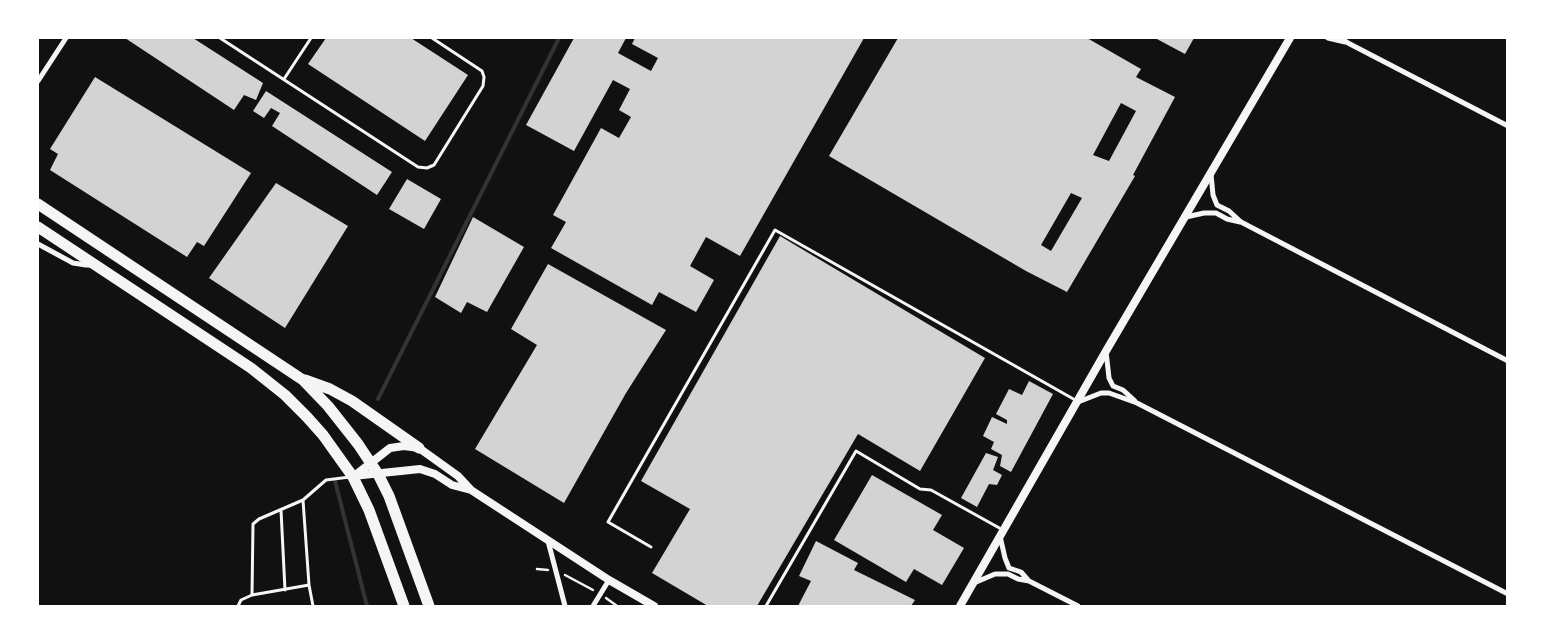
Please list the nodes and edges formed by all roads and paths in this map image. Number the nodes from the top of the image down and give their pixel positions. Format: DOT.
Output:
graph roads {
  1 [pos="66,38"];
  2 [pos="220,38"];
  3 [pos="311,38"];
  4 [pos="432,38"];
  5 [pos="1291,38"];
  6 [pos="1328,38"];
  7 [pos="1341,38"];
  8 [pos="1348,43"];
  9 [pos="284,79"];
  10 [pos="38,82"];
  11 [pos="1508,126"];
  12 [pos="1211,174"];
  13 [pos="38,204"];
  14 [pos="1186,217"];
  15 [pos="1241,222"];
  16 [pos="38,227"];
  17 [pos="38,244"];
  18 [pos="94,264"];
  19 [pos="1106,351"];
  20 [pos="1508,361"];
  21 [pos="303,380"];
  22 [pos="1078,402"];
  23 [pos="1137,404"];
  24 [pos="419,448"];
  25 [pos="371,462"];
  26 [pos="378,474"];
  27 [pos="352,476"];
  28 [pos="471,490"];
  29 [pos="303,500"];
  30 [pos="281,510"];
  31 [pos="1002,533"];
  32 [pos="547,540"];
  33 [pos="651,547"];
  34 [pos="537,569"];
  35 [pos="556,571"];
  36 [pos="608,580"];
  37 [pos="1029,581"];
  38 [pos="974,583"];
  39 [pos="308,585"];
  40 [pos="285,590"];
  41 [pos="600,594"];
  42 [pos="1508,594"];
  43 [pos="252,595"];
  44 [pos="238,606"];
  45 [pos="313,606"];
  46 [pos="404,606"];
  47 [pos="428,606"];
  48 [pos="566,606"];
  49 [pos="593,606"];
  50 [pos="617,606"];
  51 [pos="654,606"];
  52 [pos="766,606"];
  53 [pos="960,606"];
  54 [pos="1078,606"];
  1 -- 10 [label="street"];
  2 -- 9 [label="lane"];
  3 -- 9 [label="lane"];
  4 -- 9 [label="lane"];
  5 -- 12 [label="street"];
  6 -- 8 [label="street"];
  7 -- 8 [label="street"];
  8 -- 11 [label="street"];
  12 -- 14 [label="street"];
  12 -- 15 [label="street"];
  13 -- 21 [label="highway"];
  14 -- 15 [label="street"];
  14 -- 19 [label="street"];
  15 -- 20 [label="street"];
  16 -- 18 [label="highway"];
  17 -- 18 [label="street"];
  18 -- 27 [label="highway"];
  19 -- 22 [label="street"];
  19 -- 23 [label="street"];
  21 -- 24 [label="highway"];
  21 -- 25 [label="highway"];
  22 -- 23 [label="street"];
  22 -- 31 [label="street"];
  22 -- 33 [label="lane"];
  23 -- 42 [label="street"];
  24 -- 25 [label="street"];
  24 -- 28 [label="street"];
  25 -- 26 [label="highway"];
  25 -- 27 [label="street"];
  26 -- 27 [label="street"];
  26 -- 28 [label="street"];
  26 -- 47 [label="highway"];
  27 -- 29 [label="lane"];
  27 -- 46 [label="highway"];
  28 -- 32 [label="street"];
  29 -- 30 [label="lane"];
  29 -- 39 [label="lane"];
  30 -- 40 [label="lane"];
  30 -- 43 [label="lane"];
  31 -- 37 [label="street"];
  31 -- 38 [label="street"];
  31 -- 52 [label="lane"];
  32 -- 35 [label="street"];
  32 -- 36 [label="street"];
  34 -- 35 [label="path"];
  35 -- 41 [label="path"];
  35 -- 48 [label="street"];
  36 -- 41 [label="street"];
  36 -- 51 [label="street"];
  37 -- 38 [label="street"];
  37 -- 54 [label="street"];
  38 -- 53 [label="street"];
  39 -- 40 [label="lane"];
  39 -- 45 [label="lane"];
  40 -- 43 [label="lane"];
  41 -- 49 [label="street"];
  41 -- 50 [label="path"];
  43 -- 44 [label="lane"];
}
